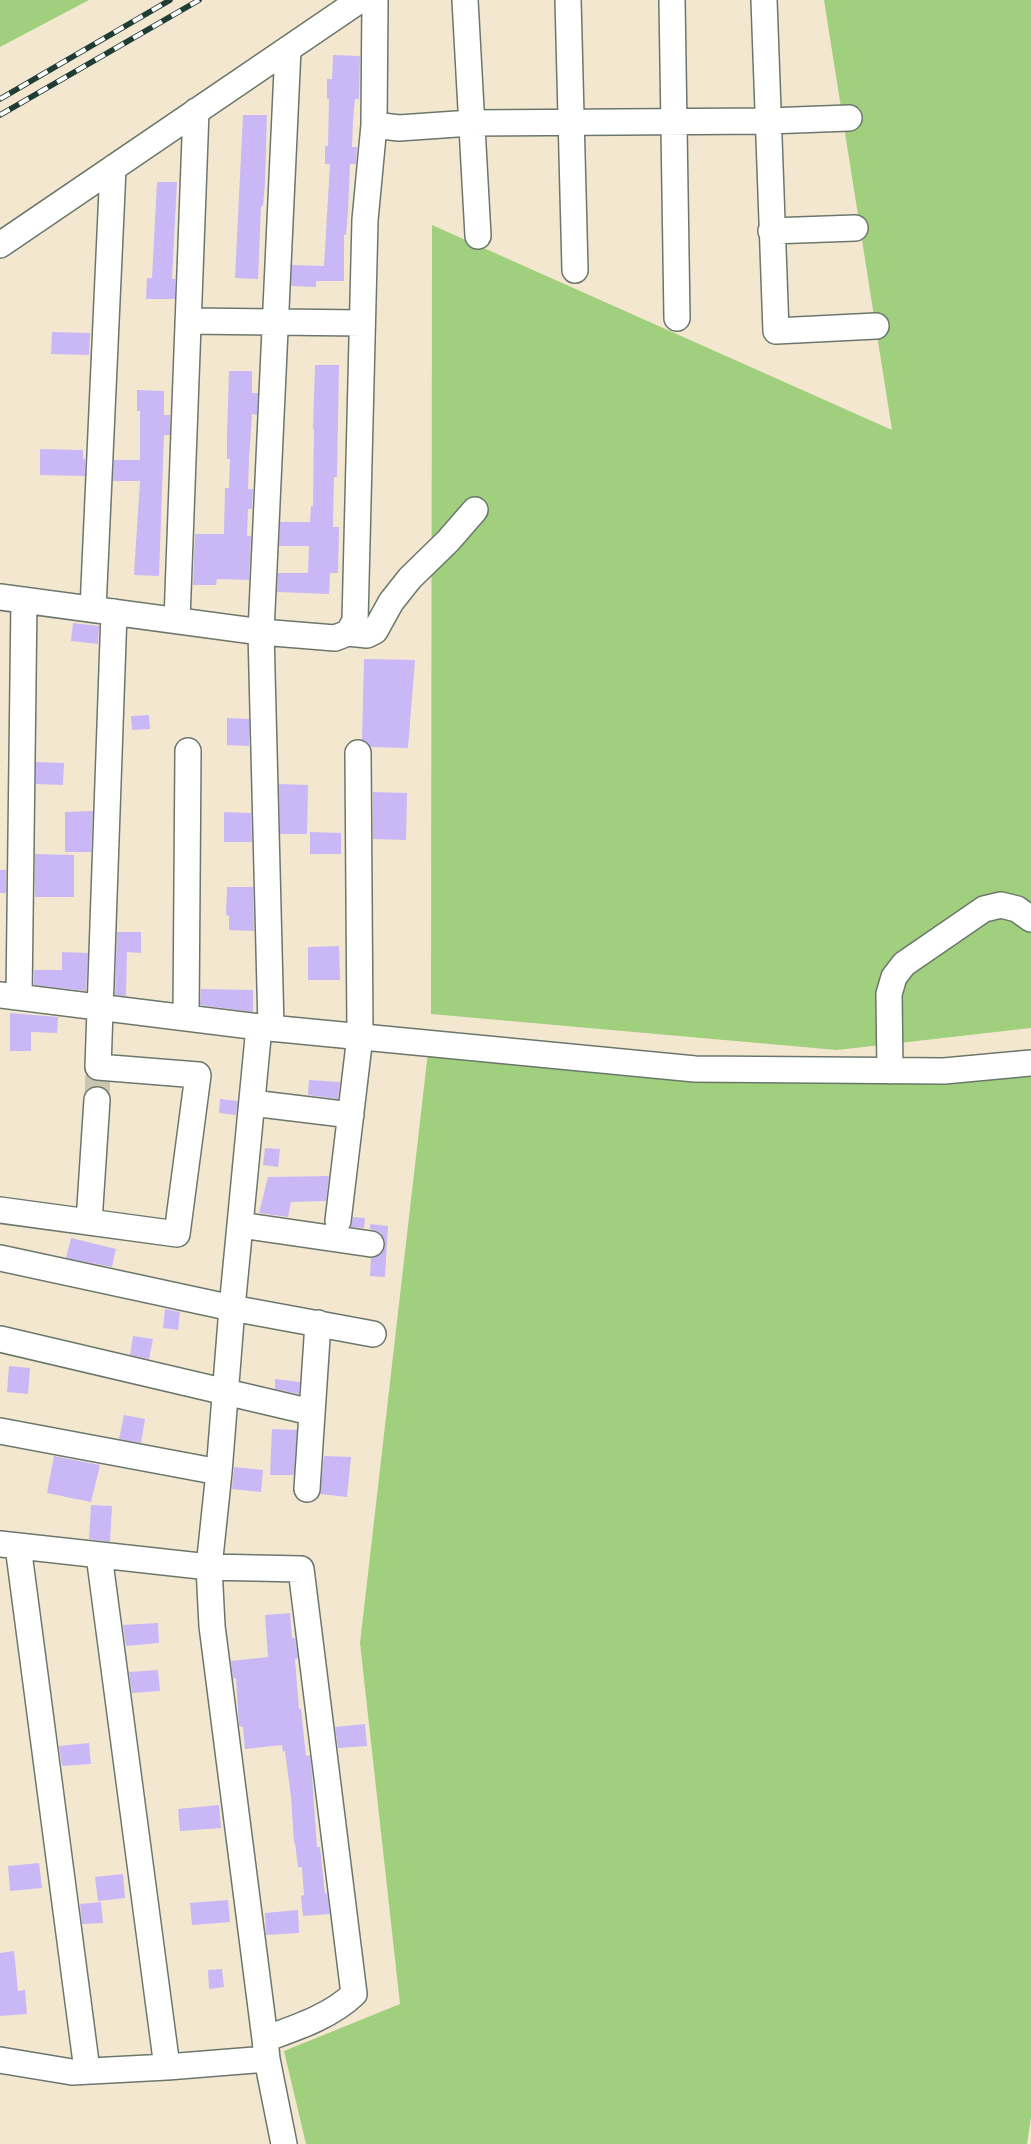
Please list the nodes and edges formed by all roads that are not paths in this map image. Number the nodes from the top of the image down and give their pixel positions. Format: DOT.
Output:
graph roads {
  1 [pos="360,0"];
  2 [pos="375,0"];
  3 [pos="465,0"];
  4 [pos="568,0"];
  5 [pos="672,0"];
  6 [pos="764,0"];
  7 [pos="288,49"];
  8 [pos="196,111"];
  9 [pos="849,118"];
  10 [pos="768,121"];
  11 [pos="571,122"];
  12 [pos="675,122"];
  13 [pos="471,123"];
  14 [pos="374,125"];
  15 [pos="113,168"];
  16 [pos="855,228"];
  17 [pos="771,231"];
  18 [pos="478,236"];
  19 [pos="0,244"];
  20 [pos="575,270"];
  21 [pos="677,318"];
  22 [pos="188,321"];
  23 [pos="276,323"];
  24 [pos="362,323"];
  25 [pos="876,326"];
  26 [pos="475,510"];
  27 [pos="0,597"];
  28 [pos="24,600"];
  29 [pos="103,611"];
  30 [pos="177,620"];
  31 [pos="261,632"];
  32 [pos="348,633"];
  33 [pos="188,751"];
  34 [pos="358,753"];
  35 [pos="1031,919"];
  36 [pos="10,996"];
  37 [pos="100,1008"];
  38 [pos="186,1016"];
  39 [pos="265,1027"];
  40 [pos="360,1036"];
  41 [pos="1031,1063"];
  42 [pos="890,1071"];
  43 [pos="97,1100"];
  44 [pos="252,1103"];
  45 [pos="351,1115"];
  46 [pos="0,1210"];
  47 [pos="338,1221"];
  48 [pos="88,1222"];
  49 [pos="240,1225"];
  50 [pos="371,1244"];
  51 [pos="0,1258"];
  52 [pos="232,1308"];
  53 [pos="318,1323"];
  54 [pos="373,1334"];
  55 [pos="0,1340"];
  56 [pos="225,1393"];
  57 [pos="311,1412"];
  58 [pos="0,1431"];
  59 [pos="220,1472"];
  60 [pos="307,1489"];
  61 [pos="9,1545"];
  62 [pos="99,1555"];
  63 [pos="209,1567"];
  64 [pos="266,2049"];
  65 [pos="0,2060"];
  66 [pos="167,2067"];
  67 [pos="87,2070"];
  68 [pos="284,2144"];
  1 -- 7 [label="street"];
  2 -- 14 [label="street"];
  3 -- 13 [label="street"];
  4 -- 11 [label="street"];
  5 -- 12 [label="street"];
  6 -- 10 [label="street"];
  7 -- 8 [label="street"];
  7 -- 23 [label="street"];
  8 -- 15 [label="street"];
  8 -- 22 [label="street"];
  9 -- 10 [label="street"];
  10 -- 12 [label="street"];
  10 -- 17 [label="street"];
  11 -- 12 [label="street"];
  11 -- 13 [label="street"];
  11 -- 20 [label="street"];
  12 -- 21 [label="street"];
  13 -- 14 [label="street"];
  13 -- 18 [label="street"];
  14 -- 24 [label="street"];
  15 -- 19 [label="street"];
  15 -- 29 [label="street"];
  16 -- 17 [label="street"];
  17 -- 25 [label="street"];
  22 -- 23 [label="street"];
  22 -- 30 [label="street"];
  23 -- 24 [label="street"];
  23 -- 31 [label="street"];
  24 -- 32 [label="street"];
  26 -- 32 [label="street"];
  27 -- 28 [label="street"];
  28 -- 29 [label="street"];
  28 -- 36 [label="street"];
  29 -- 30 [label="street"];
  29 -- 37 [label="street"];
  30 -- 31 [label="street"];
  31 -- 32 [label="street"];
  31 -- 39 [label="street"];
  33 -- 38 [label="street"];
  34 -- 40 [label="street"];
  35 -- 42 [label="street"];
  36 -- 37 [label="street"];
  37 -- 38 [label="street"];
  37 -- 48 [label="street"];
  38 -- 39 [label="street"];
  39 -- 40 [label="street"];
  39 -- 44 [label="street"];
  40 -- 42 [label="street"];
  40 -- 45 [label="street"];
  41 -- 42 [label="street"];
  43 -- 48 [label="street"];
  44 -- 45 [label="street"];
  44 -- 49 [label="street"];
  45 -- 47 [label="street"];
  46 -- 48 [label="street"];
  49 -- 50 [label="street"];
  49 -- 52 [label="street"];
  51 -- 52 [label="street"];
  52 -- 53 [label="street"];
  52 -- 56 [label="street"];
  53 -- 54 [label="street"];
  53 -- 57 [label="street"];
  55 -- 56 [label="street"];
  56 -- 57 [label="street"];
  56 -- 59 [label="street"];
  57 -- 60 [label="street"];
  58 -- 59 [label="street"];
  59 -- 63 [label="street"];
  61 -- 62 [label="street"];
  61 -- 67 [label="street"];
  62 -- 63 [label="street"];
  62 -- 66 [label="street"];
  63 -- 64 [label="street"];
  63 -- 64 [label="street"];
  64 -- 66 [label="street"];
  64 -- 68 [label="street"];
  65 -- 67 [label="street"];
  66 -- 67 [label="street"];
}
